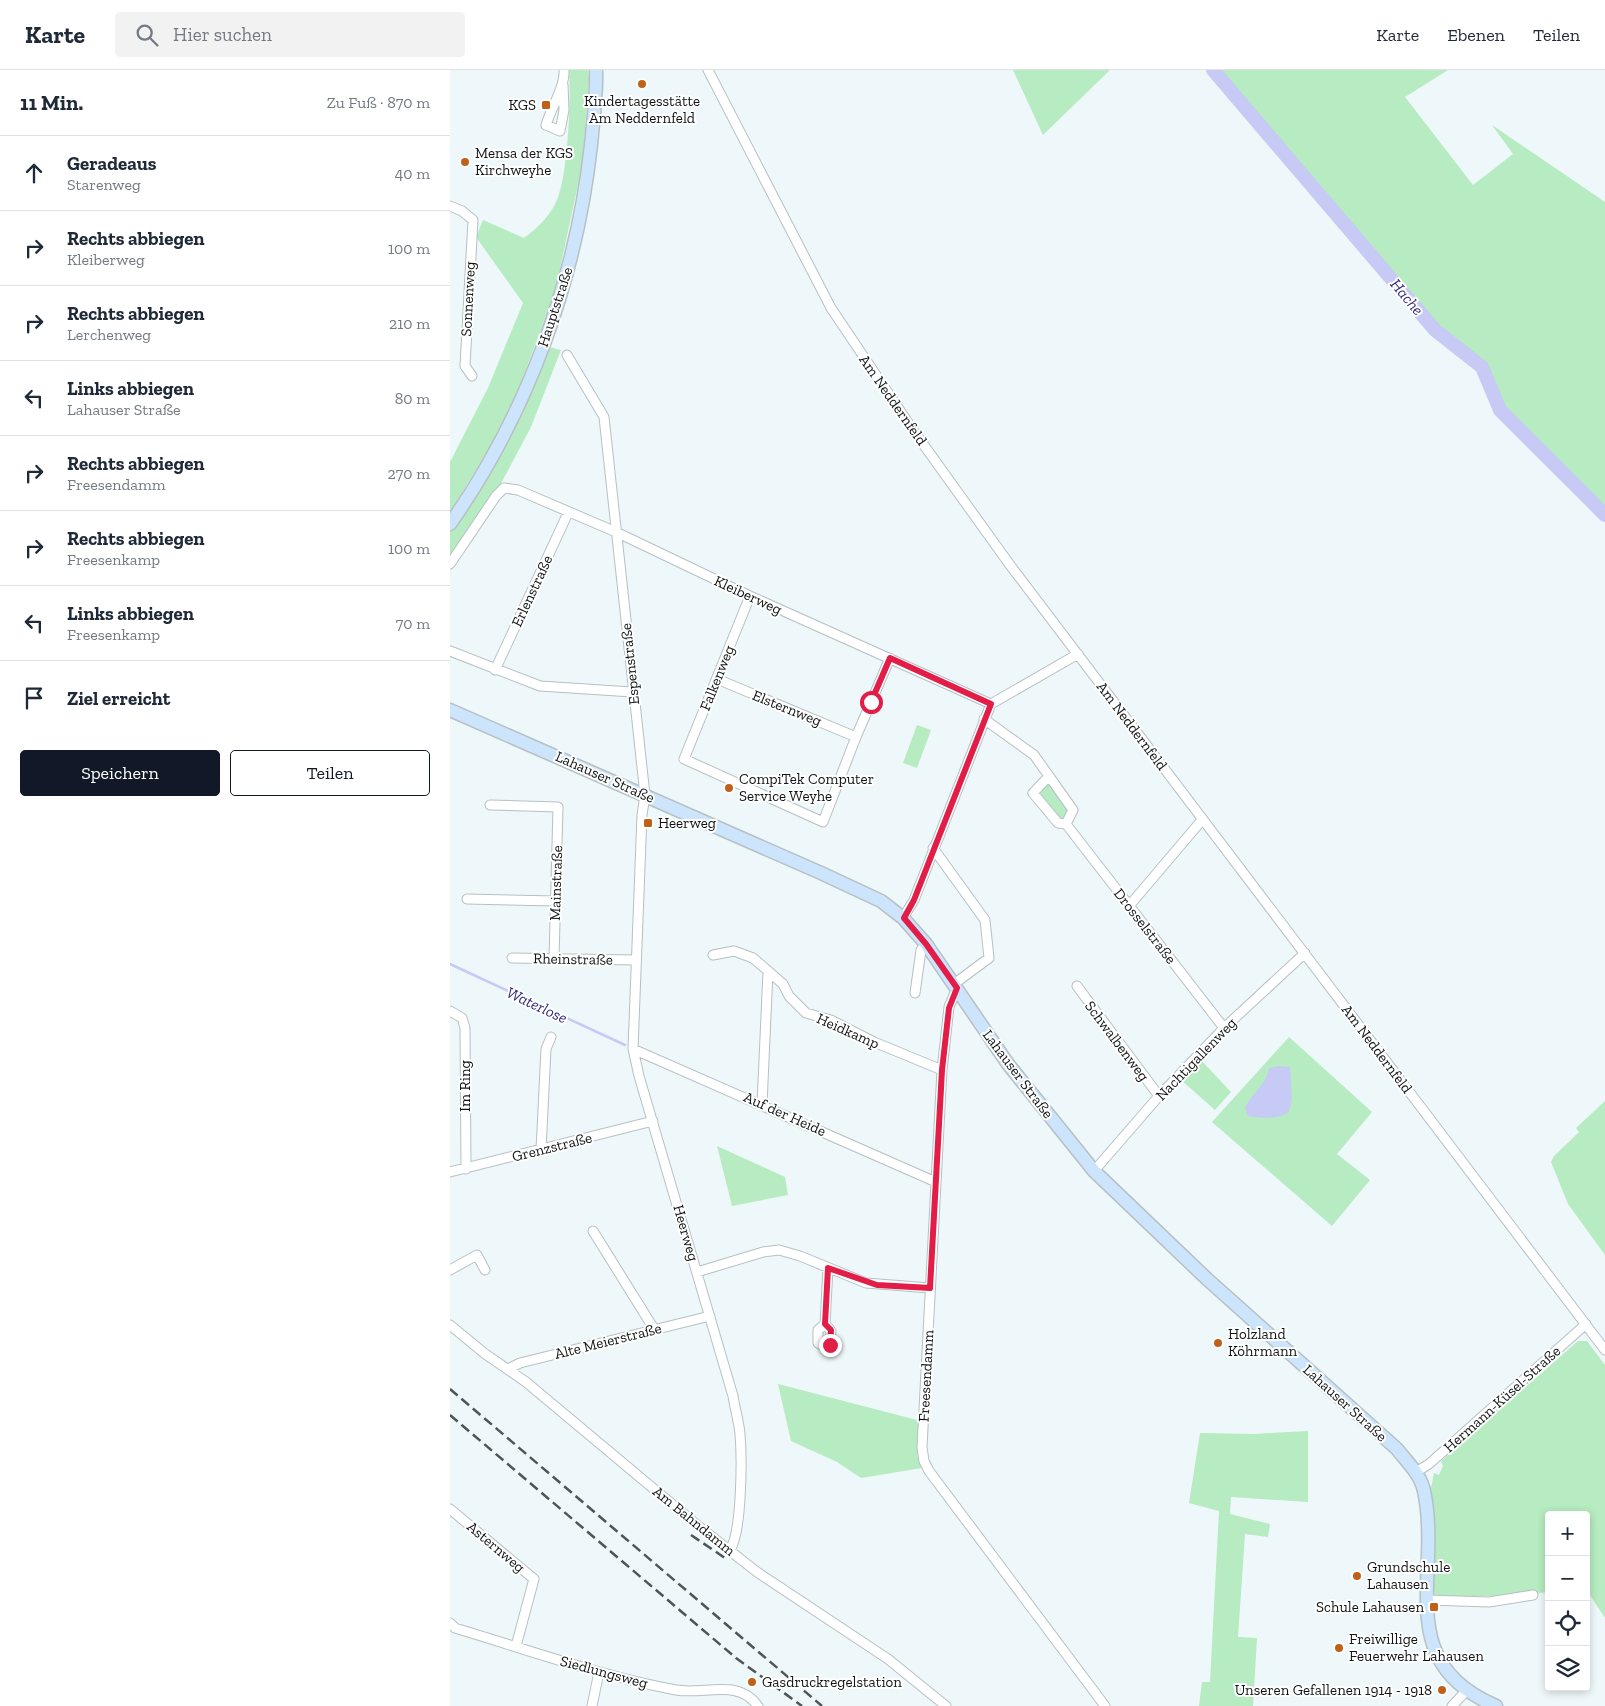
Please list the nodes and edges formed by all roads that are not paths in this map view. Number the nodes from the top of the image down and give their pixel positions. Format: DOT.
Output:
graph roads {
  1 [pos="564,70"];
  2 [pos="596,70"];
  3 [pos="708,70"];
  4 [pos="563,85"];
  5 [pos="450,206"];
  6 [pos="567,355"];
  7 [pos="472,376"];
  8 [pos="568,513"];
  9 [pos="450,524"];
  10 [pos="616,532"];
  11 [pos="450,564"];
  12 [pos="750,596"];
  13 [pos="450,651"];
  14 [pos="1078,654"];
  15 [pos="890,658"];
  16 [pos="495,670"];
  17 [pos="717,680"];
  18 [pos="632,692"];
  19 [pos="991,704"];
  20 [pos="450,710"];
  21 [pos="984,719"];
  22 [pos="856,736"];
  23 [pos="1049,776"];
  24 [pos="645,795"];
  25 [pos="490,805"];
  26 [pos="1202,820"];
  27 [pos="1066,824"];
  28 [pos="933,848"];
  29 [pos="466,899"];
  30 [pos="556,901"];
  31 [pos="1129,906"];
  32 [pos="904,918"];
  33 [pos="926,944"];
  34 [pos="1305,954"];
  35 [pos="713,955"];
  36 [pos="512,958"];
  37 [pos="554,959"];
  38 [pos="635,960"];
  39 [pos="768,972"];
  40 [pos="955,986"];
  41 [pos="1076,986"];
  42 [pos="915,993"];
  43 [pos="450,1011"];
  44 [pos="1224,1028"];
  45 [pos="551,1037"];
  46 [pos="633,1049"];
  47 [pos="942,1070"];
  48 [pos="1159,1096"];
  49 [pos="762,1104"];
  50 [pos="653,1121"];
  51 [pos="541,1150"];
  52 [pos="466,1169"];
  53 [pos="1094,1171"];
  54 [pos="450,1172"];
  55 [pos="936,1182"];
  56 [pos="593,1231"];
  57 [pos="828,1268"];
  58 [pos="450,1270"];
  59 [pos="485,1270"];
  60 [pos="697,1272"];
  61 [pos="930,1288"];
  62 [pos="710,1316"];
  63 [pos="825,1324"];
  64 [pos="1586,1324"];
  65 [pos="450,1325"];
  66 [pos="654,1329"];
  67 [pos="1605,1350"];
  68 [pos="508,1369"];
  69 [pos="1416,1472"];
  70 [pos="450,1509"];
  71 [pos="730,1550"];
  72 [pos="1533,1595"];
  73 [pos="1427,1600"];
  74 [pos="450,1623"];
  75 [pos="516,1646"];
  76 [pos="600,1672"];
  77 [pos="1466,1691"];
  78 [pos="592,1706"];
  79 [pos="758,1706"];
  80 [pos="946,1706"];
  81 [pos="1105,1706"];
  82 [pos="1452,1706"];
  83 [pos="1496,1706"];
  1 -- 4 [label="street"];
  2 -- 9 [label="street, Hauptstraße"];
  3 -- 14 [label="street, Am Neddernfeld"];
  5 -- 7 [label="street, Sonnenweg"];
  6 -- 10 [label="street, Espenstraße"];
  8 -- 10 [label="street, Kleiberweg"];
  8 -- 11 [label="street, Kleiberweg"];
  8 -- 16 [label="street, Erlenstraße"];
  10 -- 12 [label="street, Kleiberweg"];
  10 -- 18 [label="street, Espenstraße"];
  12 -- 15 [label="street, Kleiberweg"];
  12 -- 17 [label="street, Falkenweg"];
  13 -- 16 [label="street"];
  14 -- 19 [label="street"];
  14 -- 26 [label="street, Am Neddernfeld"];
  15 -- 19 [label="street, Kleiberweg"];
  15 -- 22 [label="street"];
  16 -- 18 [label="street"];
  17 -- 22 [label="street, Elsternweg"];
  17 -- 22 [label="street, Falkenweg"];
  18 -- 24 [label="street, Espenstraße"];
  19 -- 21 [label="street"];
  20 -- 24 [label="street, Lahauser Straße"];
  21 -- 23 [label="street"];
  21 -- 28 [label="street"];
  23 -- 27 [label="street"];
  23 -- 27 [label="street, Drosselstraße"];
  24 -- 32 [label="street, Lahauser Straße"];
  24 -- 38 [label="street, Heerweg"];
  25 -- 30 [label="street, Mainstraße"];
  26 -- 31 [label="street"];
  26 -- 34 [label="street, Am Neddernfeld"];
  27 -- 31 [label="street, Drosselstraße"];
  28 -- 32 [label="street"];
  28 -- 40 [label="street"];
  29 -- 30 [label="street"];
  30 -- 37 [label="street, Mainstraße"];
  31 -- 44 [label="street, Drosselstraße"];
  32 -- 33 [label="street, Lahauser Straße"];
  33 -- 40 [label="street, Lahauser Straße"];
  33 -- 42 [label="street"];
  34 -- 44 [label="street, Nachtigallenweg"];
  34 -- 64 [label="street, Am Neddernfeld"];
  35 -- 39 [label="street, Heidkamp"];
  36 -- 37 [label="street, Rheinstraße"];
  37 -- 38 [label="street, Rheinstraße"];
  38 -- 46 [label="street, Heerweg"];
  39 -- 47 [label="street, Heidkamp"];
  39 -- 49 [label="street"];
  40 -- 47 [label="street, Freesendamm"];
  40 -- 53 [label="street, Lahauser Straße"];
  41 -- 48 [label="street, Schwalbenweg"];
  43 -- 52 [label="street, Im Ring"];
  44 -- 48 [label="street, Nachtigallenweg"];
  45 -- 51 [label="street"];
  46 -- 49 [label="street, Auf der Heide"];
  46 -- 50 [label="street, Heerweg"];
  47 -- 55 [label="street, Freesendamm"];
  48 -- 53 [label="street, Nachtigallenweg"];
  49 -- 55 [label="street, Auf der Heide"];
  50 -- 51 [label="street, Grenzstraße"];
  50 -- 60 [label="street, Heerweg"];
  51 -- 52 [label="street, Grenzstraße"];
  52 -- 54 [label="street, Grenzstraße"];
  53 -- 69 [label="street, Lahauser Straße"];
  55 -- 61 [label="street, Freesendamm"];
  56 -- 66 [label="street"];
  57 -- 60 [label="street"];
  57 -- 61 [label="street"];
  57 -- 63 [label="street"];
  58 -- 59 [label="street"];
  60 -- 62 [label="street, Heerweg"];
  61 -- 81 [label="street, Freesendamm"];
  62 -- 66 [label="street, Alte Meierstraße"];
  62 -- 71 [label="street, Heerweg"];
  64 -- 67 [label="street, Am Neddernfeld"];
  64 -- 69 [label="street, Hermann-Küsel-Straße"];
  65 -- 68 [label="street, Am Bahndamm"];
  66 -- 68 [label="street, Alte Meierstraße"];
  68 -- 71 [label="street, Am Bahndamm"];
  69 -- 73 [label="street, Lahauser Straße"];
  70 -- 75 [label="street, Asternweg"];
  71 -- 80 [label="street, Am Bahndamm"];
  72 -- 73 [label="street"];
  73 -- 77 [label="street, Lahauser Straße"];
  74 -- 75 [label="street, Siedlungsweg"];
  75 -- 76 [label="street, Siedlungsweg"];
  76 -- 78 [label="street"];
  76 -- 79 [label="street, Siedlungsweg"];
  77 -- 82 [label="street"];
  77 -- 83 [label="street, Lahauser Straße"];
}
